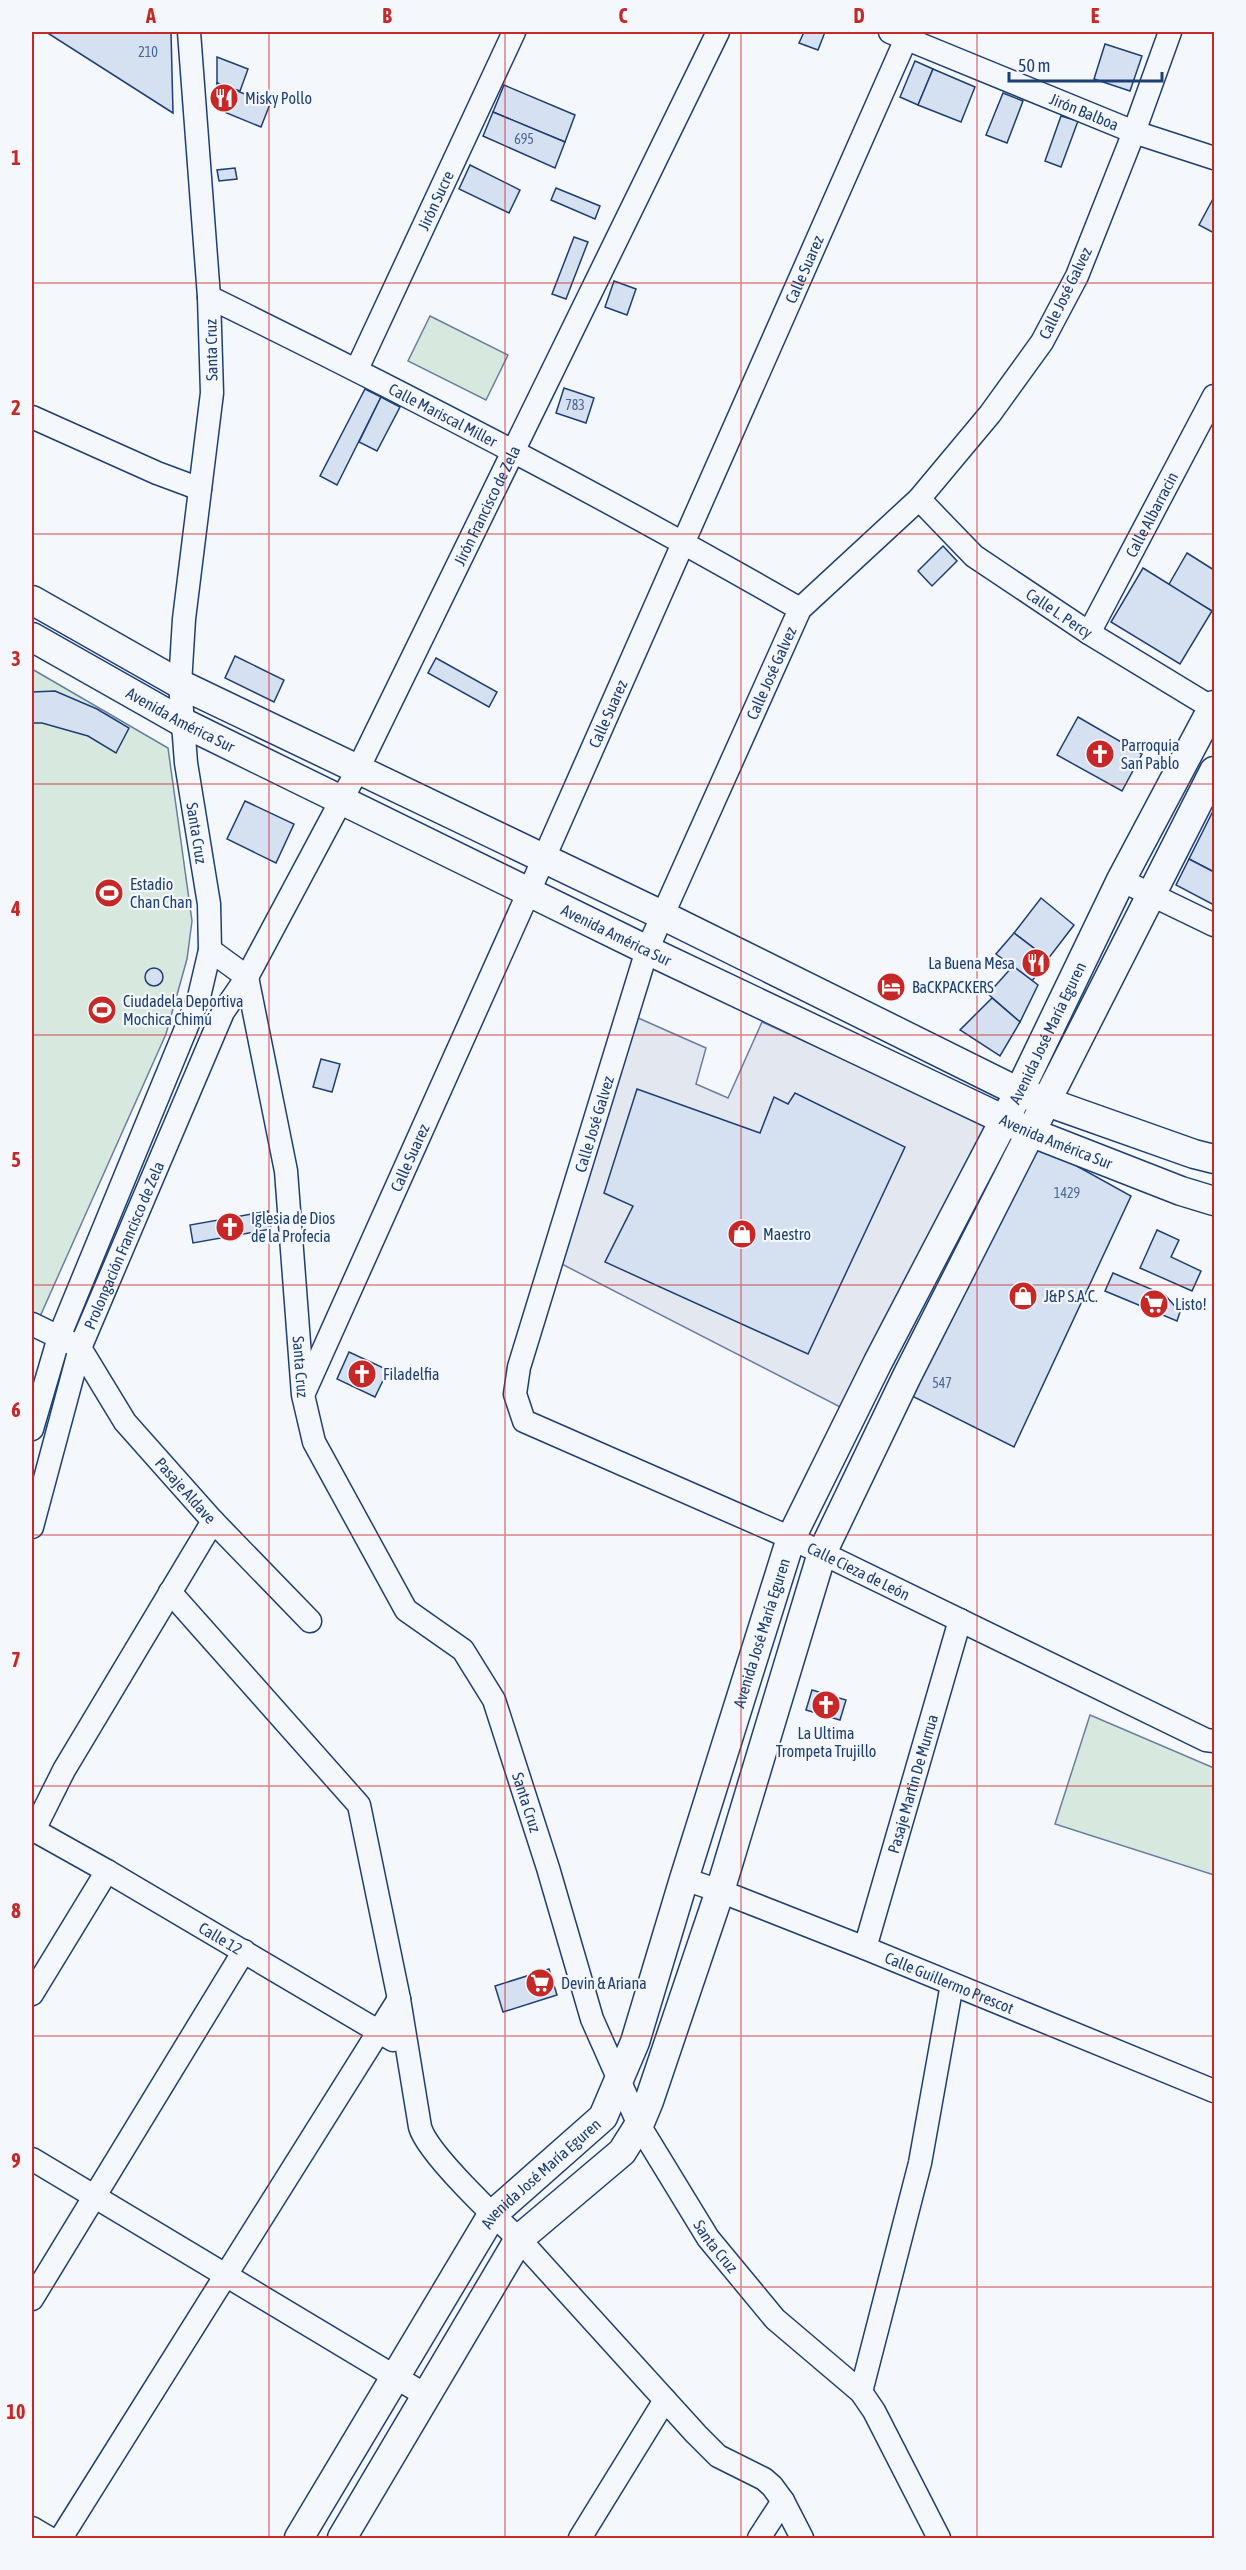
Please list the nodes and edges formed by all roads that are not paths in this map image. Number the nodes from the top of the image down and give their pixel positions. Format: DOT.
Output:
graph roads {
  1 [pos="189,32"];
  2 [pos="514,32"];
  3 [pos="718,32"];
  4 [pos="1170,32"];
  5 [pos="902,34"];
  6 [pos="1134,132"];
  7 [pos="1215,158"];
  8 [pos="209,297"];
  9 [pos="357,369"];
  10 [pos="1215,396"];
  11 [pos="32,417"];
  12 [pos="513,452"];
  13 [pos="200,489"];
  14 [pos="919,499"];
  15 [pos="682,542"];
  16 [pos="32,600"];
  17 [pos="800,609"];
  18 [pos="1089,633"];
  19 [pos="32,637"];
  20 [pos="180,684"];
  21 [pos="1214,707"];
  22 [pos="182,722"];
  23 [pos="358,769"];
  24 [pos="1178,773"];
  25 [pos="1210,780"];
  26 [pos="341,800"];
  27 [pos="544,858"];
  28 [pos="1121,880"];
  29 [pos="528,892"];
  30 [pos="1152,897"];
  31 [pos="662,915"];
  32 [pos="1215,925"];
  33 [pos="210,950"];
  34 [pos="647,950"];
  35 [pos="247,977"];
  36 [pos="882,1026"];
  37 [pos="870,1055"];
  38 [pos="1019,1092"];
  39 [pos="1047,1102"];
  40 [pos="1003,1119"];
  41 [pos="1030,1132"];
  42 [pos="1215,1159"];
  43 [pos="1215,1201"];
  44 [pos="32,1324"];
  45 [pos="59,1337"];
  46 [pos="80,1348"];
  47 [pos="878,1362"];
  48 [pos="907,1376"];
  49 [pos="514,1394"];
  50 [pos="303,1395"];
  51 [pos="32,1430"];
  52 [pos="213,1521"];
  53 [pos="32,1527"];
  54 [pos="791,1538"];
  55 [pos="822,1553"];
  56 [pos="170,1592"];
  57 [pos="960,1620"];
  58 [pos="310,1621"];
  59 [pos="1215,1741"];
  60 [pos="33,1829"];
  61 [pos="108,1871"];
  62 [pos="684,1879"];
  63 [pos="720,1891"];
  64 [pos="865,1948"];
  65 [pos="244,1951"];
  66 [pos="952,1984"];
  67 [pos="32,1994"];
  68 [pos="399,1999"];
  69 [pos="380,2032"];
  70 [pos="407,2050"];
  71 [pos="618,2081"];
  72 [pos="1215,2091"];
  73 [pos="639,2124"];
  74 [pos="32,2159"];
  75 [pos="95,2197"];
  76 [pos="492,2215"];
  77 [pos="519,2239"];
  78 [pos="225,2275"];
  79 [pos="32,2299"];
  80 [pos="397,2378"];
  81 [pos="861,2392"];
  82 [pos="427,2397"];
  83 [pos="665,2400"];
  84 [pos="783,2501"];
  85 [pos="32,2528"];
  86 [pos="49,2538"];
  87 [pos="62,2538"];
  88 [pos="299,2538"];
  89 [pos="342,2538"];
  90 [pos="580,2538"];
  91 [pos="759,2538"];
  92 [pos="802,2538"];
  93 [pos="939,2538"];
  1 -- 8 [label="street, Santa Cruz"];
  2 -- 9 [label="street, Jirón Sucre"];
  3 -- 12 [label="street, Jirón Francisco de Zela"];
  4 -- 6 [label="street, Calle José Galvez"];
  5 -- 6 [label="street, Jirón Balboa"];
  5 -- 15 [label="street, Calle Suarez"];
  6 -- 7 [label="street, Jirón Balboa"];
  6 -- 14 [label="street, Calle José Galvez"];
  8 -- 9 [label="street, Calle Mariscal Miller"];
  8 -- 13 [label="street, Santa Cruz"];
  9 -- 12 [label="street, Calle Mariscal Miller"];
  10 -- 18 [label="street, Calle Albarracin"];
  11 -- 13 [label="street"];
  12 -- 15 [label="street, Calle Mariscal Miller"];
  12 -- 23 [label="street, Jirón Francisco de Zela"];
  13 -- 20 [label="street, Santa Cruz"];
  14 -- 17 [label="street, Calle José Galvez"];
  14 -- 18 [label="street, Calle L. Percy"];
  15 -- 17 [label="street, Calle Mariscal Miller"];
  15 -- 27 [label="street, Calle Suarez"];
  16 -- 20 [label="main road, Avenida América Sur"];
  17 -- 31 [label="street, Calle José Galvez"];
  18 -- 21 [label="street, Calle L. Percy"];
  19 -- 22 [label="main road, Avenida América Sur"];
  20 -- 22 [label="street, Santa Cruz"];
  20 -- 23 [label="main road, Avenida América Sur"];
  21 -- 24 [label="main road, Avenida José María Eguren"];
  22 -- 26 [label="main road, Avenida América Sur"];
  22 -- 33 [label="street, Santa Cruz"];
  23 -- 26 [label="street, Jirón Francisco de Zela"];
  23 -- 27 [label="main road, Avenida América Sur"];
  24 -- 25 [label="main road"];
  24 -- 28 [label="main road, Avenida José María Eguren"];
  25 -- 30 [label="main road, Avenida José María Eguren"];
  26 -- 29 [label="main road, Avenida América Sur"];
  26 -- 35 [label="street, Jirón Francisco de Zela"];
  27 -- 29 [label="street, Calle Suarez"];
  27 -- 31 [label="main road, Avenida América Sur"];
  28 -- 30 [label="street"];
  28 -- 38 [label="main road, Avenida José María Eguren"];
  29 -- 34 [label="main road, Avenida América Sur"];
  29 -- 50 [label="street, Calle Suarez"];
  30 -- 32 [label="street"];
  30 -- 39 [label="main road, Avenida José María Eguren"];
  31 -- 34 [label="street, Calle José Galvez"];
  31 -- 36 [label="main road, Avenida América Sur"];
  33 -- 35 [label="street"];
  33 -- 45 [label="street, Prolongación Francisco de Zela"];
  34 -- 37 [label="main road, Avenida América Sur"];
  34 -- 49 [label="street, Calle José Galvez"];
  35 -- 46 [label="street, Prolongación Francisco de Zela"];
  35 -- 50 [label="street, Santa Cruz"];
  36 -- 37 [label="main road"];
  36 -- 38 [label="main road, Avenida América Sur"];
  37 -- 40 [label="main road, Avenida América Sur"];
  38 -- 39 [label="main road, Avenida América Sur"];
  38 -- 40 [label="main road, Avenida José María Eguren"];
  39 -- 41 [label="main road, Avenida José María Eguren"];
  39 -- 42 [label="main road, Avenida América Sur"];
  40 -- 41 [label="main road, Avenida América Sur"];
  40 -- 47 [label="main road, Avenida José María Eguren"];
  41 -- 43 [label="main road, Avenida América Sur"];
  41 -- 48 [label="main road, Avenida José María Eguren"];
  44 -- 45 [label="street"];
  45 -- 46 [label="street"];
  45 -- 51 [label="street, Prolongación Francisco de Zela"];
  46 -- 52 [label="street, Pasaje Aldave"];
  46 -- 53 [label="street, Prolongación Francisco de Zela"];
  47 -- 48 [label="main road"];
  47 -- 54 [label="main road, Avenida José María Eguren"];
  48 -- 55 [label="main road, Avenida José María Eguren"];
  49 -- 54 [label="street, Calle Cieza de León"];
  50 -- 71 [label="street, Santa Cruz"];
  52 -- 56 [label="street"];
  52 -- 58 [label="street, Pasaje Aldave"];
  54 -- 55 [label="street, Calle Cieza de León"];
  54 -- 62 [label="main road, Avenida José María Eguren"];
  55 -- 57 [label="street, Calle Cieza de León"];
  55 -- 63 [label="main road, Avenida José María Eguren"];
  56 -- 60 [label="street"];
  56 -- 68 [label="street"];
  57 -- 59 [label="street, Calle Cieza de León"];
  57 -- 64 [label="street, Pasaje Martin De Murrua"];
  60 -- 61 [label="street, Calle 12"];
  61 -- 65 [label="street, Calle 12"];
  61 -- 67 [label="street"];
  62 -- 63 [label="street, Calle Guillermo Prescot"];
  62 -- 71 [label="main road, Avenida José María Eguren"];
  63 -- 64 [label="street, Calle Guillermo Prescot"];
  63 -- 73 [label="main road, Avenida José María Eguren"];
  64 -- 66 [label="street, Calle Guillermo Prescot"];
  65 -- 69 [label="street, Calle 12"];
  65 -- 75 [label="street"];
  66 -- 72 [label="street, Calle Guillermo Prescot"];
  66 -- 81 [label="street"];
  68 -- 69 [label="street"];
  68 -- 70 [label="street"];
  69 -- 70 [label="street, Calle 12"];
  69 -- 78 [label="street"];
  70 -- 76 [label="street"];
  71 -- 73 [label="street, Santa Cruz"];
  71 -- 76 [label="main road, Avenida José María Eguren"];
  73 -- 77 [label="main road, Avenida José María Eguren"];
  73 -- 81 [label="street, Santa Cruz"];
  74 -- 75 [label="street"];
  75 -- 78 [label="street"];
  75 -- 79 [label="street"];
  76 -- 77 [label="street"];
  76 -- 80 [label="main road, Avenida José María Eguren"];
  77 -- 82 [label="main road, Avenida José María Eguren"];
  77 -- 83 [label="street"];
  78 -- 80 [label="street"];
  78 -- 87 [label="street"];
  80 -- 82 [label="street"];
  80 -- 88 [label="main road, Avenida José María Eguren"];
  81 -- 93 [label="street, Santa Cruz"];
  82 -- 89 [label="main road, Avenida José María Eguren"];
  83 -- 84 [label="street"];
  83 -- 90 [label="street"];
  84 -- 91 [label="street"];
  84 -- 92 [label="street"];
  85 -- 86 [label="street"];
}
